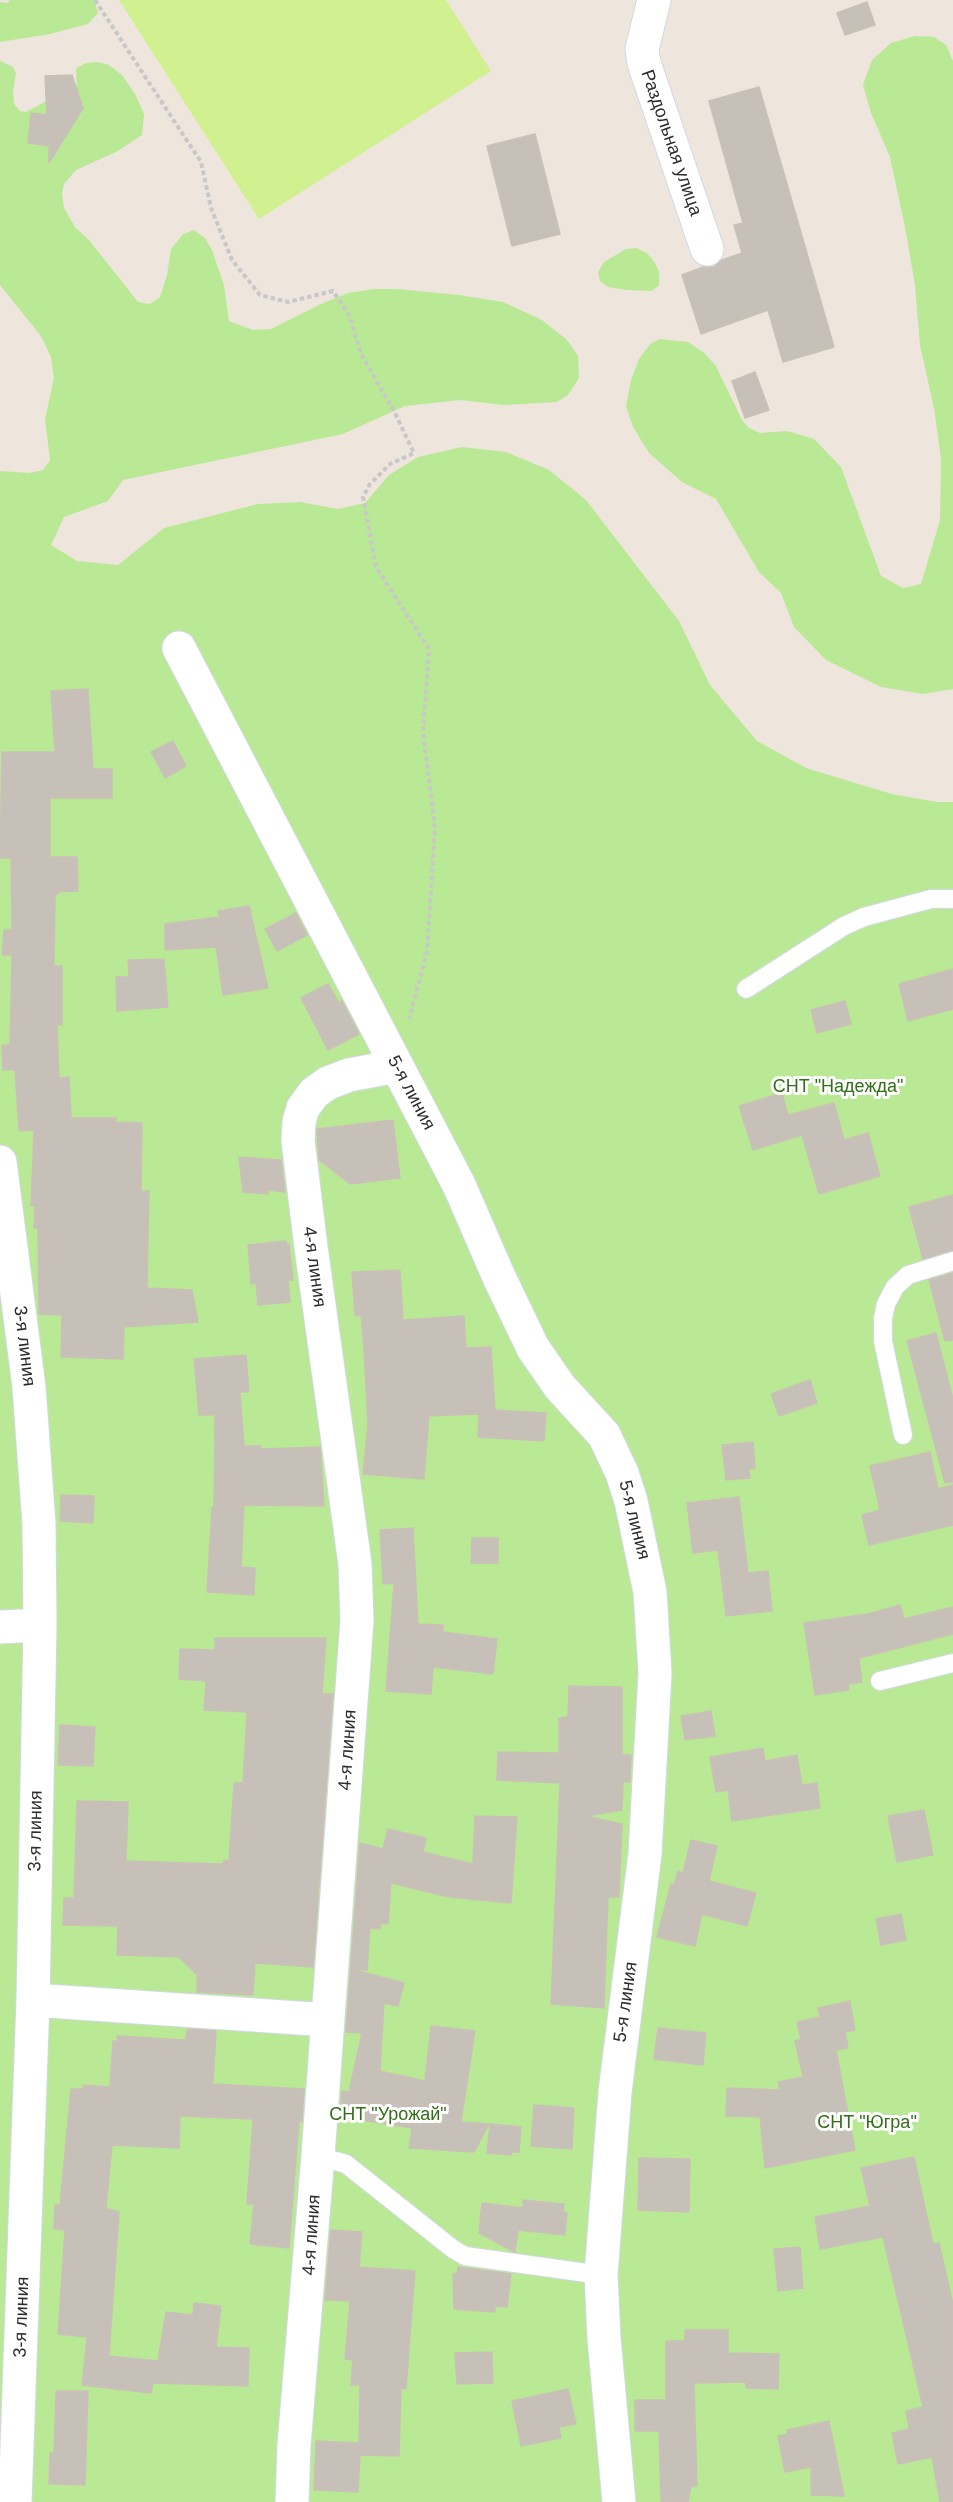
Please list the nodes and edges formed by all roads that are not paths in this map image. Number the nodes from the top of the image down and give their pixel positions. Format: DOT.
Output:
graph roads {
  1 [pos="654,0"];
  2 [pos="707,249"];
  3 [pos="179,648"];
  4 [pos="953,899"];
  5 [pos="746,989"];
  6 [pos="397,1066"];
  7 [pos="0,1162"];
  8 [pos="953,1261"];
  9 [pos="903,1435"];
  10 [pos="40,1624"];
  11 [pos="0,1627"];
  12 [pos="953,1663"];
  13 [pos="880,1681"];
  14 [pos="33,2000"];
  15 [pos="328,2020"];
  16 [pos="318,2156"];
  17 [pos="602,2275"];
  18 [pos="15,2502"];
  19 [pos="292,2502"];
  20 [pos="619,2502"];
  1 -- 2 [label="street, Раздольная улица"];
  3 -- 6 [label="street, 5-я линия"];
  4 -- 5 [label="lane"];
  6 -- 15 [label="street, 4-я линия"];
  6 -- 17 [label="street, 5-я линия"];
  7 -- 10 [label="street, 3-я линия"];
  8 -- 9 [label="lane"];
  10 -- 11 [label="street"];
  10 -- 14 [label="street, 3-я линия"];
  12 -- 13 [label="lane"];
  14 -- 15 [label="street"];
  14 -- 18 [label="street, 3-я линия"];
  15 -- 16 [label="street, 4-я линия"];
  16 -- 17 [label="lane"];
  16 -- 19 [label="street, 4-я линия"];
  17 -- 20 [label="street, 5-я линия"];
}
